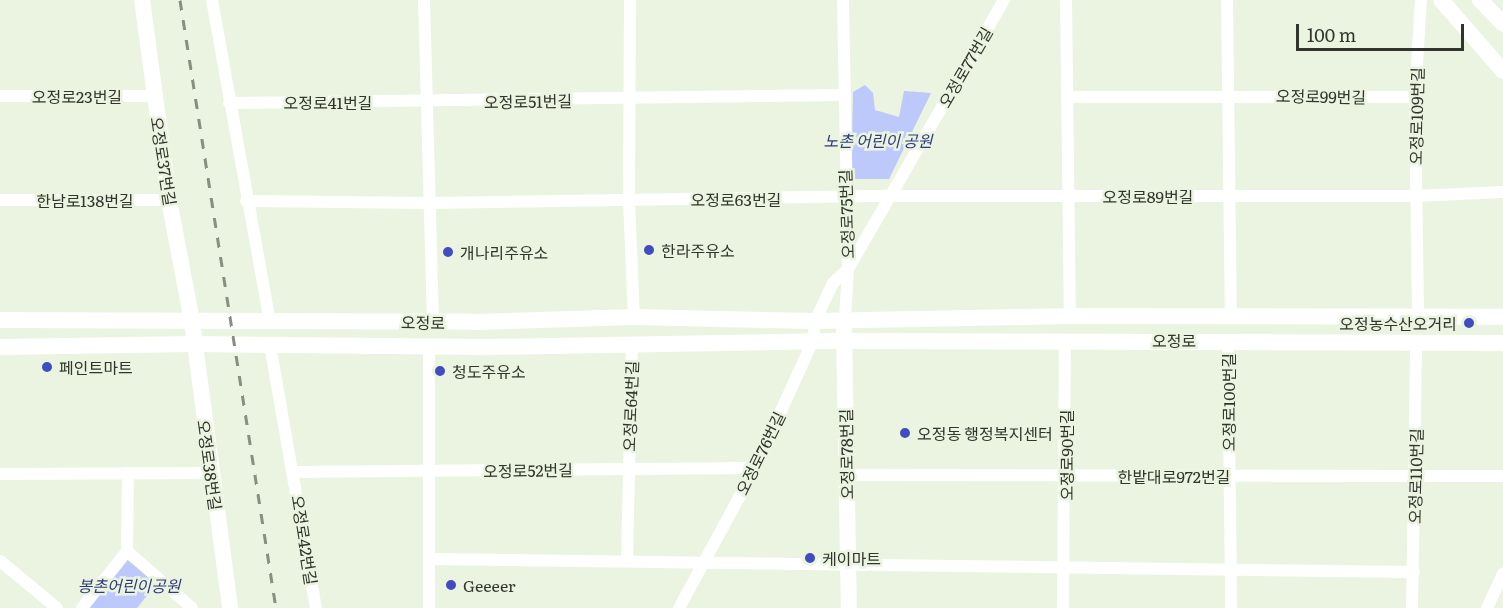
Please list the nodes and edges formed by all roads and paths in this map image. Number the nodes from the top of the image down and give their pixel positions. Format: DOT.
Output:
graph roads {
  1 [pos="142,0"];
  2 [pos="212,0"];
  3 [pos="424,0"];
  4 [pos="630,0"];
  5 [pos="843,0"];
  6 [pos="1004,0"];
  7 [pos="1066,0"];
  8 [pos="1227,0"];
  9 [pos="1421,0"];
  10 [pos="1441,0"];
  11 [pos="1480,0"];
  12 [pos="1503,24"];
  13 [pos="1503,70"];
  14 [pos="843,95"];
  15 [pos="1228,95"];
  16 [pos="0,96"];
  17 [pos="154,96"];
  18 [pos="1068,97"];
  19 [pos="1415,97"];
  20 [pos="629,100"];
  21 [pos="426,102"];
  22 [pos="229,103"];
  23 [pos="1503,192"];
  24 [pos="890,196"];
  25 [pos="1066,196"];
  26 [pos="1229,196"];
  27 [pos="1414,196"];
  28 [pos="844,199"];
  29 [pos="0,200"];
  30 [pos="169,200"];
  31 [pos="629,200"];
  32 [pos="246,201"];
  33 [pos="428,203"];
  34 [pos="848,269"];
  35 [pos="634,316"];
  36 [pos="1070,316"];
  37 [pos="1418,316"];
  38 [pos="1231,317"];
  39 [pos="1503,317"];
  40 [pos="0,320"];
  41 [pos="845,320"];
  42 [pos="270,321"];
  43 [pos="815,321"];
  44 [pos="192,322"];
  45 [pos="433,322"];
  46 [pos="1065,340"];
  47 [pos="813,341"];
  48 [pos="844,341"];
  49 [pos="632,342"];
  50 [pos="1503,343"];
  51 [pos="193,344"];
  52 [pos="1228,344"];
  53 [pos="1416,344"];
  54 [pos="270,345"];
  55 [pos="0,347"];
  56 [pos="429,347"];
  57 [pos="755,468"];
  58 [pos="627,469"];
  59 [pos="429,471"];
  60 [pos="293,472"];
  61 [pos="128,473"];
  62 [pos="211,473"];
  63 [pos="0,474"];
  64 [pos="846,475"];
  65 [pos="1067,476"];
  66 [pos="1228,476"];
  67 [pos="1503,476"];
  68 [pos="1416,477"];
  69 [pos="127,550"];
  70 [pos="429,559"];
  71 [pos="0,561"];
  72 [pos="627,561"];
  73 [pos="703,563"];
  74 [pos="849,567"];
  75 [pos="1230,568"];
  76 [pos="1065,569"];
  77 [pos="1414,572"];
  78 [pos="1503,573"];
  79 [pos="57,608"];
  80 [pos="82,608"];
  81 [pos="192,608"];
  82 [pos="230,608"];
  83 [pos="316,608"];
  84 [pos="429,608"];
  85 [pos="679,608"];
  86 [pos="849,608"];
  87 [pos="1063,608"];
  88 [pos="1231,608"];
  89 [pos="1412,608"];
  90 [pos="1487,608"];
  1 -- 17 [label="main road, 오정로37번길"];
  2 -- 22 [label="street"];
  3 -- 21 [label="street"];
  4 -- 20 [label="street"];
  5 -- 14 [label="street, 오정로75번길"];
  6 -- 24 [label="street, 오정로77번길"];
  7 -- 18 [label="street"];
  8 -- 15 [label="street"];
  9 -- 19 [label="street, 오정로109번길"];
  10 -- 13 [label="main road"];
  11 -- 12 [label="main road"];
  14 -- 20 [label="street"];
  14 -- 28 [label="street, 오정로75번길"];
  15 -- 18 [label="street"];
  15 -- 19 [label="street, 오정로99번길"];
  15 -- 26 [label="street"];
  16 -- 17 [label="street, 오정로23번길"];
  17 -- 30 [label="main road, 오정로37번길"];
  18 -- 25 [label="street"];
  19 -- 27 [label="street, 오정로109번길"];
  20 -- 21 [label="street, 오정로51번길"];
  20 -- 31 [label="street"];
  21 -- 22 [label="street, 오정로41번길"];
  21 -- 33 [label="street"];
  22 -- 32 [label="street"];
  23 -- 27 [label="street"];
  24 -- 25 [label="street"];
  24 -- 28 [label="street, 오정로63번길"];
  24 -- 34 [label="street, 오정로77번길"];
  25 -- 26 [label="street, 오정로89번길"];
  25 -- 36 [label="street"];
  26 -- 27 [label="street"];
  26 -- 38 [label="street"];
  27 -- 37 [label="street, 오정로109번길"];
  28 -- 31 [label="street, 오정로63번길"];
  28 -- 34 [label="street, 오정로75번길"];
  29 -- 30 [label="street, 한남로138번길"];
  30 -- 44 [label="main road, 오정로37번길"];
  31 -- 33 [label="street"];
  31 -- 35 [label="street"];
  32 -- 33 [label="street"];
  32 -- 42 [label="street"];
  33 -- 45 [label="street"];
  34 -- 41 [label="street, 오정로75번길"];
  34 -- 43 [label="street, 오정로77번길"];
  35 -- 43 [label="main road, 오정로"];
  35 -- 45 [label="main road, 오정로"];
  36 -- 38 [label="main road, 오정로"];
  36 -- 41 [label="main road, 오정로"];
  37 -- 38 [label="main road, 오정로"];
  37 -- 39 [label="main road, 오정로"];
  40 -- 44 [label="main road, 오정로"];
  41 -- 43 [label="main road, 오정로"];
  41 -- 48 [label="main road"];
  42 -- 44 [label="main road, 오정로"];
  42 -- 45 [label="main road, 오정로"];
  43 -- 47 [label="street, 오정로76번길"];
  44 -- 51 [label="main road, 오정로38번길"];
  46 -- 48 [label="main road, 오정로"];
  46 -- 52 [label="main road, 오정로"];
  46 -- 65 [label="street, 오정로90번길"];
  47 -- 48 [label="main road, 오정로"];
  47 -- 49 [label="main road, 오정로"];
  47 -- 57 [label="street, 오정로76번길"];
  48 -- 64 [label="main road, 오정로78번길"];
  49 -- 56 [label="main road, 오정로"];
  49 -- 58 [label="street, 오정로64번길"];
  50 -- 53 [label="main road, 오정로"];
  51 -- 54 [label="main road, 오정로"];
  51 -- 55 [label="main road, 오정로"];
  51 -- 62 [label="main road, 오정로38번길"];
  52 -- 53 [label="main road, 오정로"];
  52 -- 66 [label="street, 오정로100번길"];
  53 -- 68 [label="street, 오정로110번길"];
  54 -- 56 [label="main road, 오정로"];
  54 -- 60 [label="street, 오정로42번길"];
  56 -- 59 [label="street"];
  57 -- 58 [label="street, 오정로64번길"];
  57 -- 73 [label="street, 오정로76번길"];
  58 -- 59 [label="street, 오정로52번길"];
  58 -- 72 [label="street, 오정로64번길"];
  59 -- 60 [label="street, 오정로42번길"];
  59 -- 70 [label="street"];
  60 -- 83 [label="street, 오정로42번길"];
  61 -- 62 [label="street"];
  61 -- 63 [label="street"];
  61 -- 69 [label="street"];
  62 -- 82 [label="main road, 오정로38번길"];
  64 -- 65 [label="street, 한밭대로972번길"];
  64 -- 74 [label="main road, 오정로78번길"];
  65 -- 66 [label="street, 한밭대로972번길"];
  65 -- 76 [label="street, 오정로90번길"];
  66 -- 68 [label="street, 한밭대로972번길"];
  66 -- 75 [label="street, 오정로100번길"];
  67 -- 68 [label="street, 한밭대로972번길"];
  68 -- 77 [label="street, 오정로110번길"];
  69 -- 80 [label="street"];
  69 -- 81 [label="street"];
  70 -- 72 [label="street"];
  70 -- 84 [label="street"];
  71 -- 79 [label="street"];
  72 -- 73 [label="street"];
  73 -- 74 [label="street"];
  73 -- 85 [label="street, 오정로76번길"];
  74 -- 76 [label="street"];
  74 -- 86 [label="main road, 오정로78번길"];
  75 -- 76 [label="street"];
  75 -- 77 [label="street"];
  75 -- 88 [label="street, 오정로100번길"];
  76 -- 87 [label="street, 오정로90번길"];
  77 -- 89 [label="street, 오정로110번길"];
  78 -- 90 [label="street"];
}
